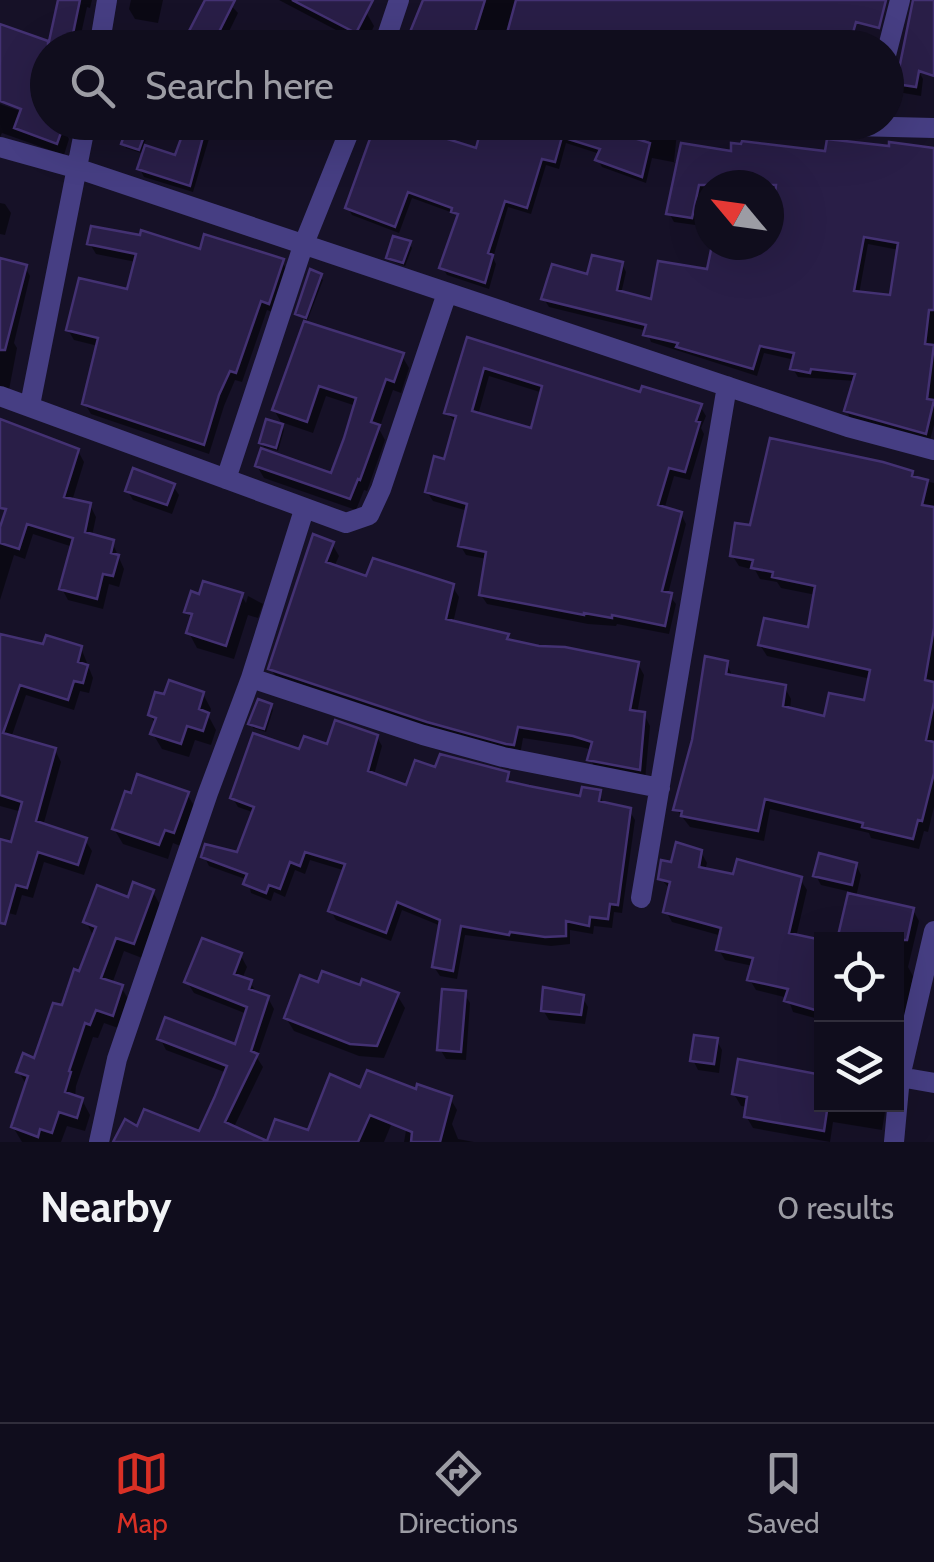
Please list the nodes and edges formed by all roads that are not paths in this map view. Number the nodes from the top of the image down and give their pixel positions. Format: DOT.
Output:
graph roads {
  1 [pos="107,0"];
  2 [pos="398,0"];
  3 [pos="900,0"];
  4 [pos="102,30"];
  5 [pos="392,30"];
  6 [pos="892,30"];
  7 [pos="904,126"];
  8 [pos="934,128"];
  9 [pos="83,140"];
  10 [pos="345,140"];
  11 [pos="0,146"];
  12 [pos="78,169"];
  13 [pos="303,246"];
  14 [pos="447,293"];
  15 [pos="727,386"];
  16 [pos="0,396"];
  17 [pos="30,405"];
  18 [pos="934,450"];
  19 [pos="226,479"];
  20 [pos="304,510"];
  21 [pos="251,678"];
  22 [pos="660,788"];
  23 [pos="641,898"];
  24 [pos="934,931"];
  25 [pos="904,1059"];
  26 [pos="904,1077"];
  27 [pos="934,1083"];
  28 [pos="897,1112"];
  29 [pos="98,1142"];
  30 [pos="894,1142"];
  1 -- 4 [label="street"];
  2 -- 5 [label="street"];
  3 -- 6 [label="street"];
  7 -- 8 [label="street"];
  9 -- 12 [label="street"];
  10 -- 13 [label="street"];
  11 -- 12 [label="street"];
  12 -- 13 [label="street"];
  12 -- 17 [label="street"];
  13 -- 14 [label="street"];
  13 -- 19 [label="street"];
  14 -- 15 [label="street"];
  14 -- 20 [label="street"];
  15 -- 18 [label="street"];
  15 -- 22 [label="street"];
  16 -- 17 [label="street"];
  17 -- 19 [label="street"];
  19 -- 20 [label="street"];
  20 -- 21 [label="street"];
  21 -- 22 [label="street"];
  21 -- 29 [label="street"];
  22 -- 23 [label="street"];
  24 -- 25 [label="street"];
  26 -- 27 [label="street"];
  28 -- 30 [label="street"];
}
